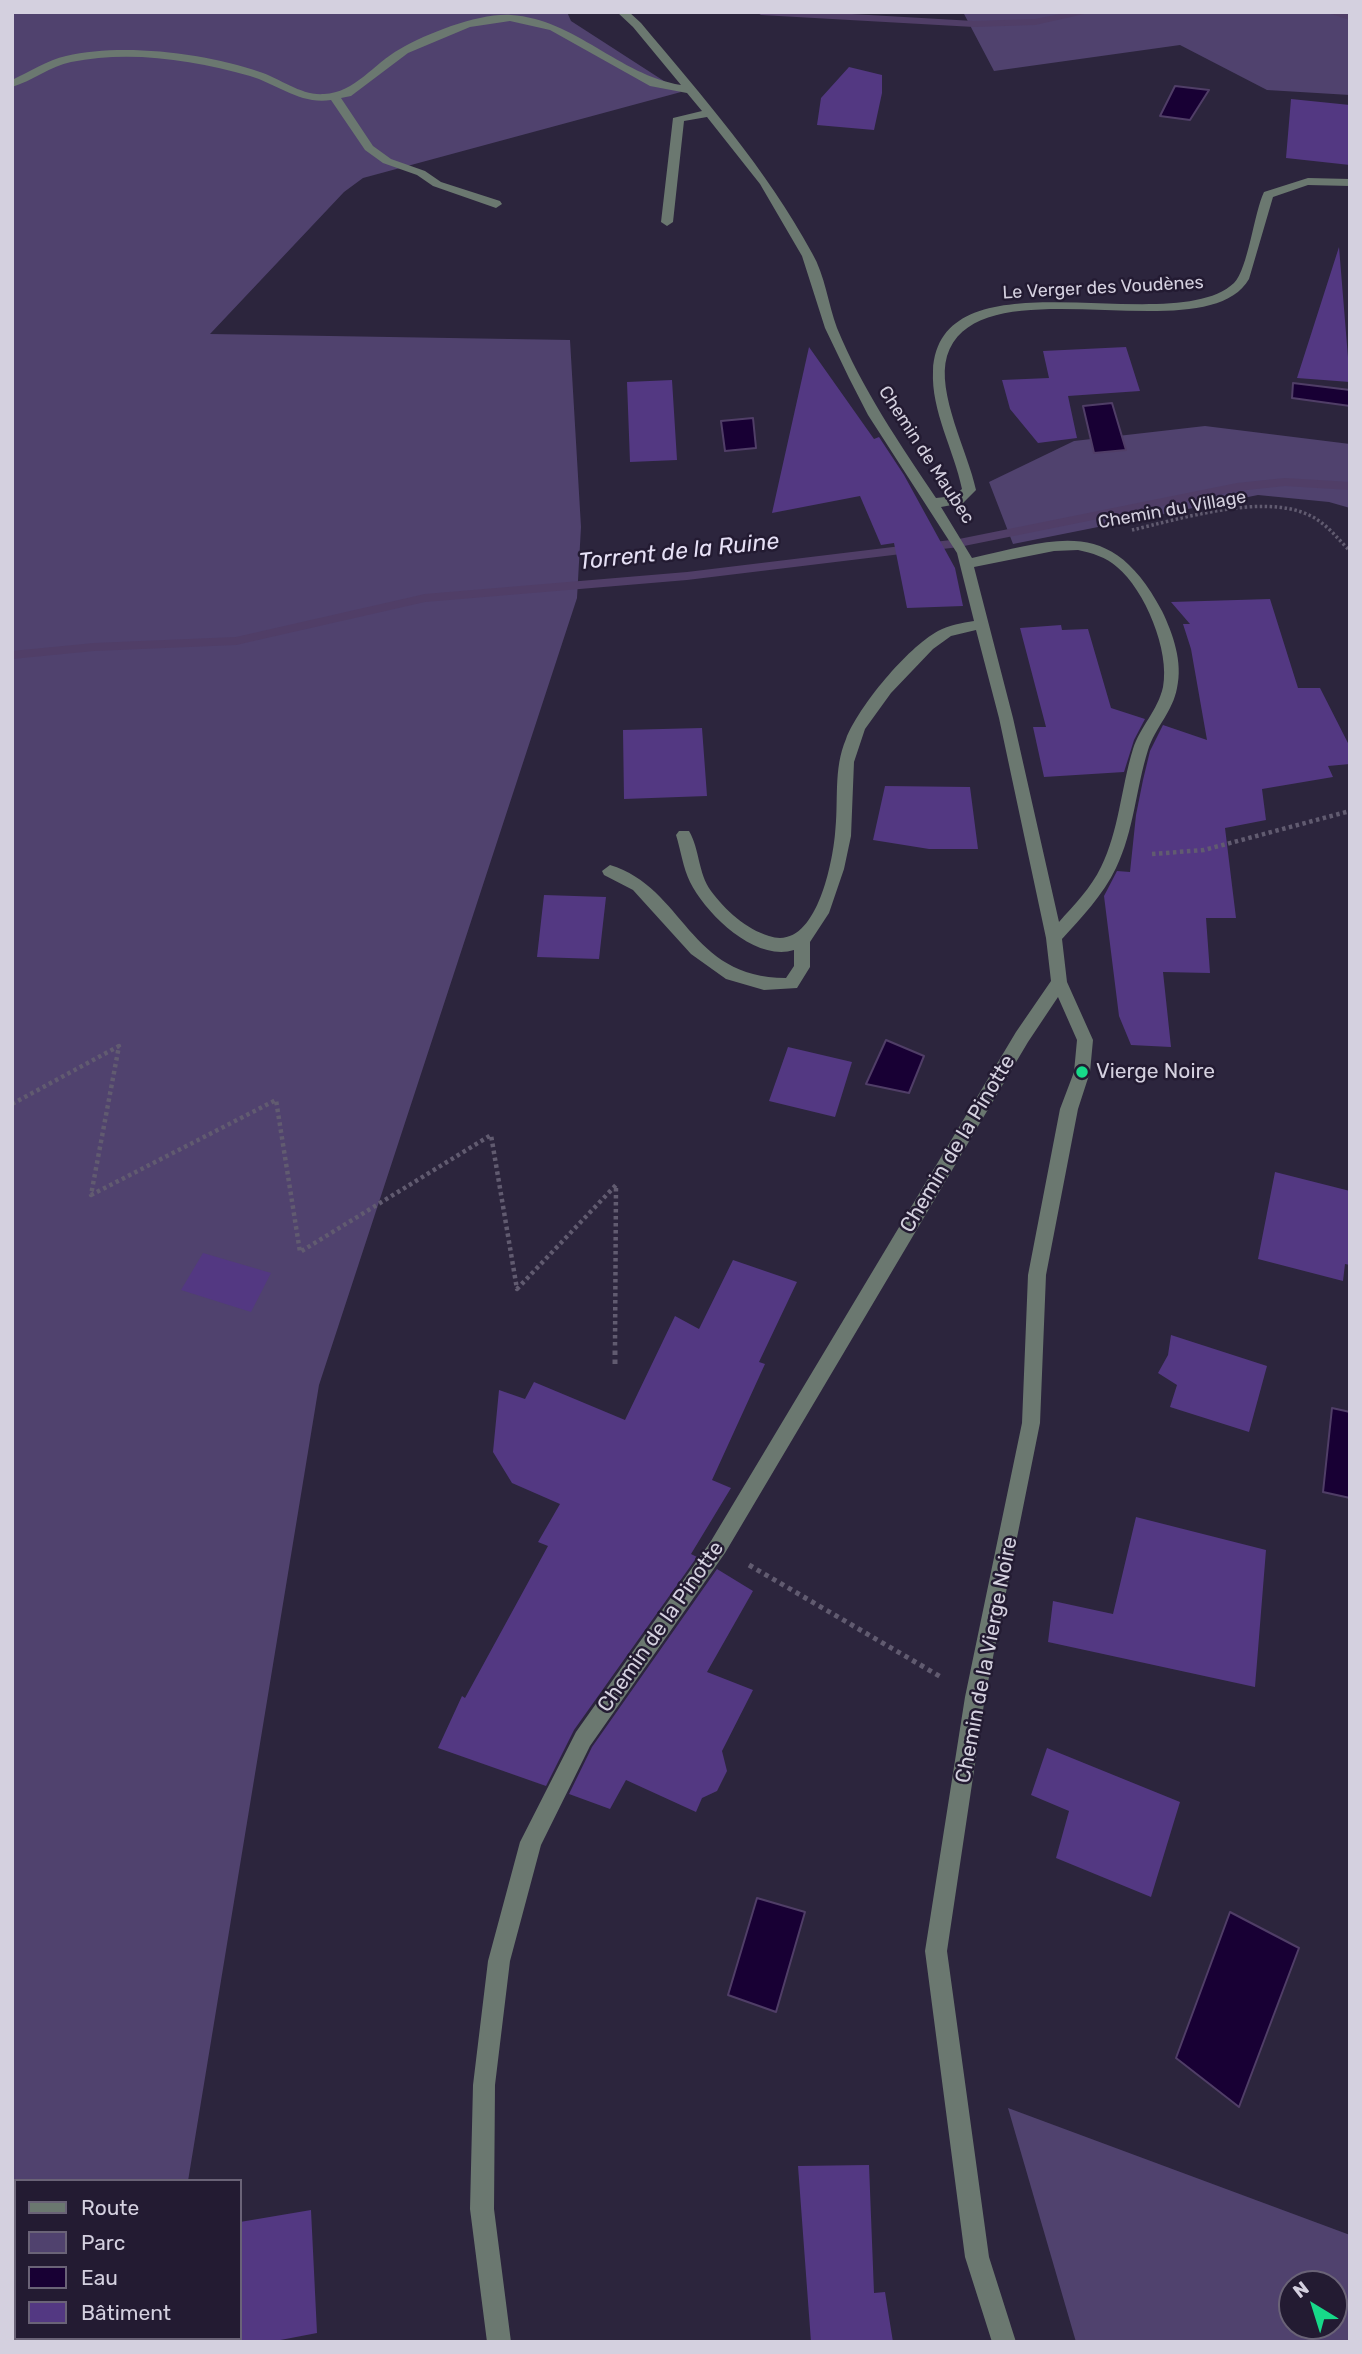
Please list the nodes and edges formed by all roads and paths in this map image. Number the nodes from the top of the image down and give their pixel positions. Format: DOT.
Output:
graph roads {
  1 [pos="622,12"];
  2 [pos="12,84"];
  3 [pos="691,90"];
  4 [pos="334,96"];
  5 [pos="710,113"];
  6 [pos="1350,183"];
  7 [pos="496,204"];
  8 [pos="667,222"];
  9 [pos="934,503"];
  10 [pos="1069,543"];
  11 [pos="1350,551"];
  12 [pos="966,564"];
  13 [pos="982,624"];
  14 [pos="1350,811"];
  15 [pos="684,835"];
  16 [pos="1113,858"];
  17 [pos="610,871"];
  18 [pos="1054,938"];
  19 [pos="802,941"];
  20 [pos="1059,982"];
  21 [pos="12,1104"];
  22 [pos="615,1364"];
  23 [pos="718,1547"];
  24 [pos="975,1697"];
  25 [pos="499,2342"];
  26 [pos="1004,2342"];
  1 -- 3 [label="street, Chemin de Maubec"];
  2 -- 4 [label="street"];
  3 -- 4 [label="street"];
  3 -- 5 [label="street, Chemin de Maubec"];
  4 -- 7 [label="street"];
  5 -- 8 [label="street"];
  5 -- 9 [label="street, Chemin de Maubec"];
  6 -- 9 [label="street, Le Verger des Voudènes"];
  9 -- 12 [label="street, Chemin de Maubec"];
  10 -- 11 [label="path, Chemin du Village"];
  10 -- 12 [label="street"];
  10 -- 16 [label="street"];
  12 -- 13 [label="street, Chemin de Maubec"];
  13 -- 18 [label="street, Chemin de Maubec"];
  13 -- 19 [label="street"];
  14 -- 16 [label="path"];
  15 -- 19 [label="street"];
  16 -- 18 [label="street"];
  17 -- 19 [label="street"];
  18 -- 20 [label="street, Chemin de Maubec"];
  20 -- 23 [label="street, Chemin de la Pinotte"];
  20 -- 24 [label="street, Chemin de la Vierge Noire"];
  21 -- 22 [label="path"];
  23 -- 24 [label="path"];
  23 -- 25 [label="street, Chemin de la Pinotte"];
  24 -- 26 [label="street, Chemin de la Vierge Noire"];
}
